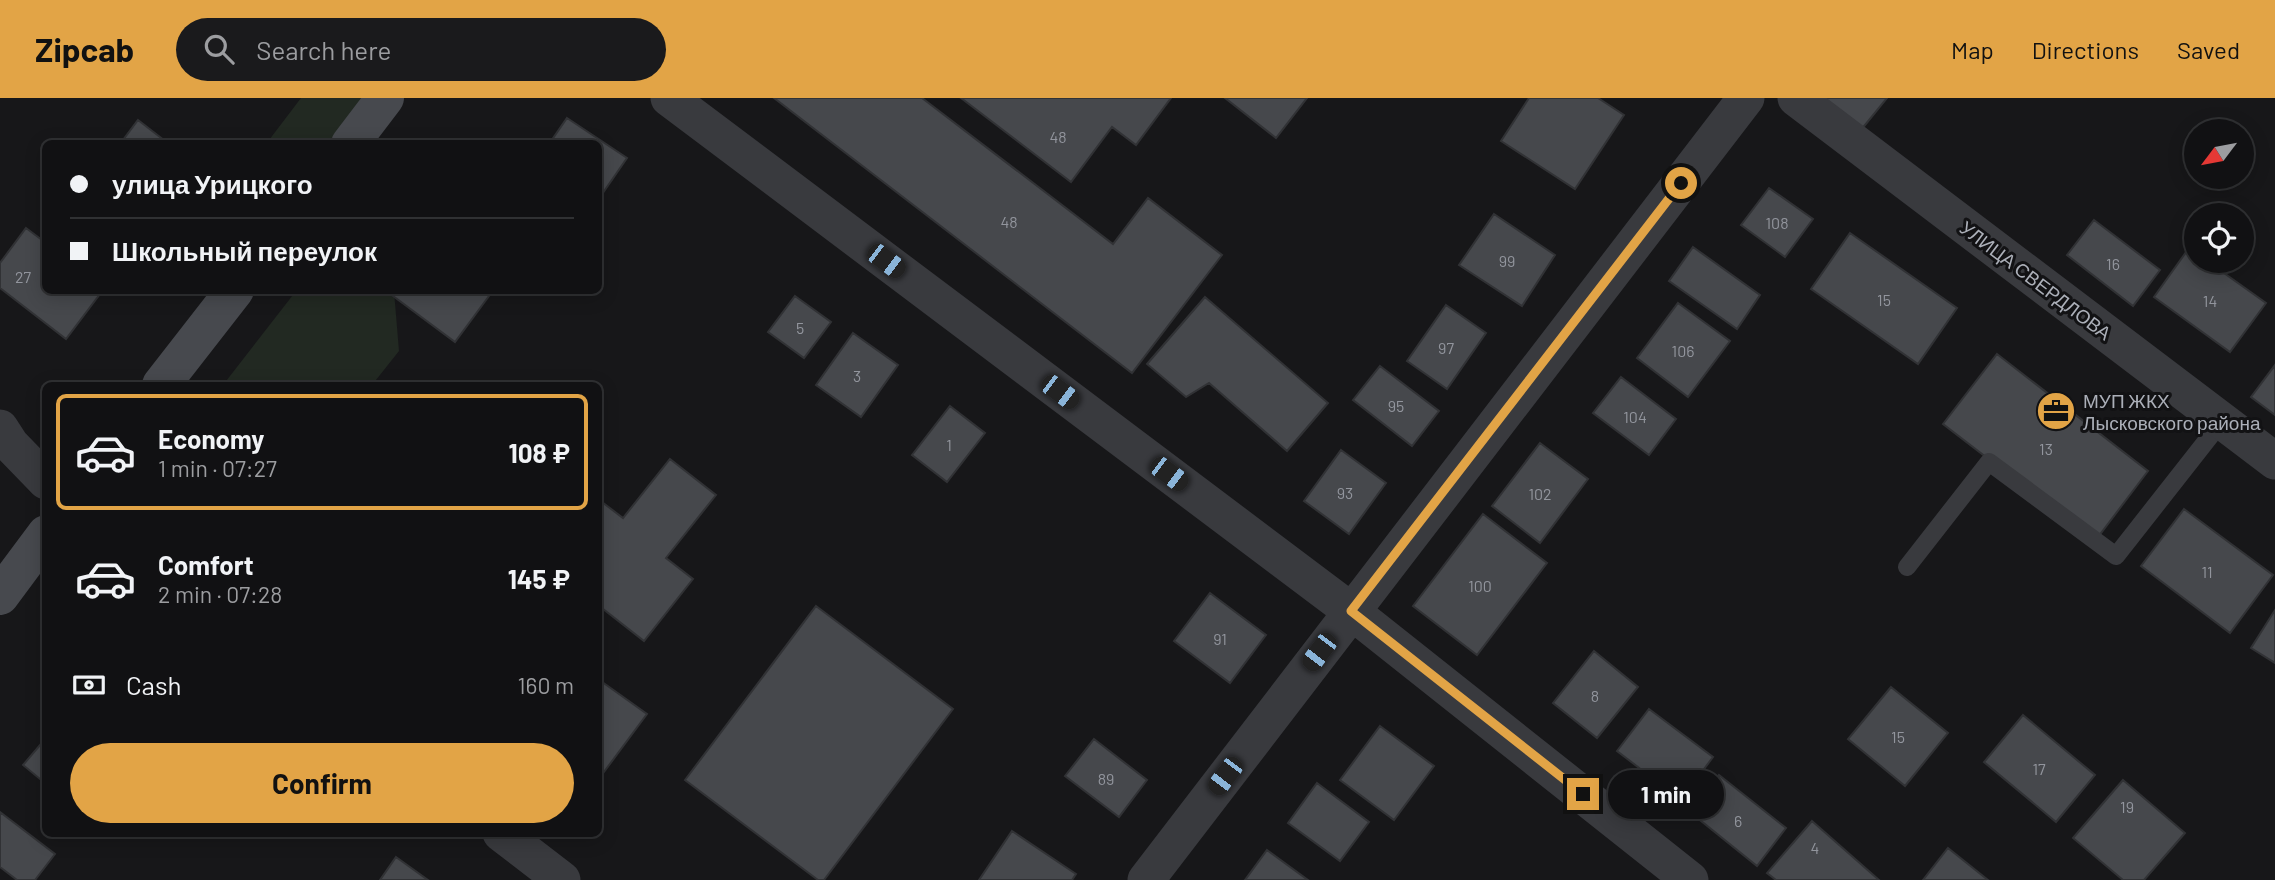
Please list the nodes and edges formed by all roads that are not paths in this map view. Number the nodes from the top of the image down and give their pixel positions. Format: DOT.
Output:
graph roads {
  1 [pos="385,98"];
  2 [pos="669,98"];
  3 [pos="1746,98"];
  4 [pos="1796,98"];
  5 [pos="353,140"];
  6 [pos="232,294"];
  7 [pos="163,382"];
  8 [pos="2222,421"];
  9 [pos="0,428"];
  10 [pos="2275,461"];
  11 [pos="42,478"];
  12 [pos="42,539"];
  13 [pos="1907,567"];
  14 [pos="0,596"];
  15 [pos="1351,611"];
  16 [pos="506,837"];
  17 [pos="562,880"];
  18 [pos="1146,880"];
  19 [pos="1689,880"];
  1 -- 5 [label="main road"];
  2 -- 15 [label="street"];
  3 -- 15 [label="street"];
  4 -- 8 [label="street, УЛИЦА СВЕРДЛОВА"];
  6 -- 7 [label="main road"];
  8 -- 10 [label="street, УЛИЦА СВЕРДЛОВА"];
  8 -- 13 [label="lane"];
  9 -- 11 [label="street"];
  12 -- 14 [label="main road"];
  15 -- 18 [label="street"];
  15 -- 19 [label="street"];
  16 -- 17 [label="street"];
}
